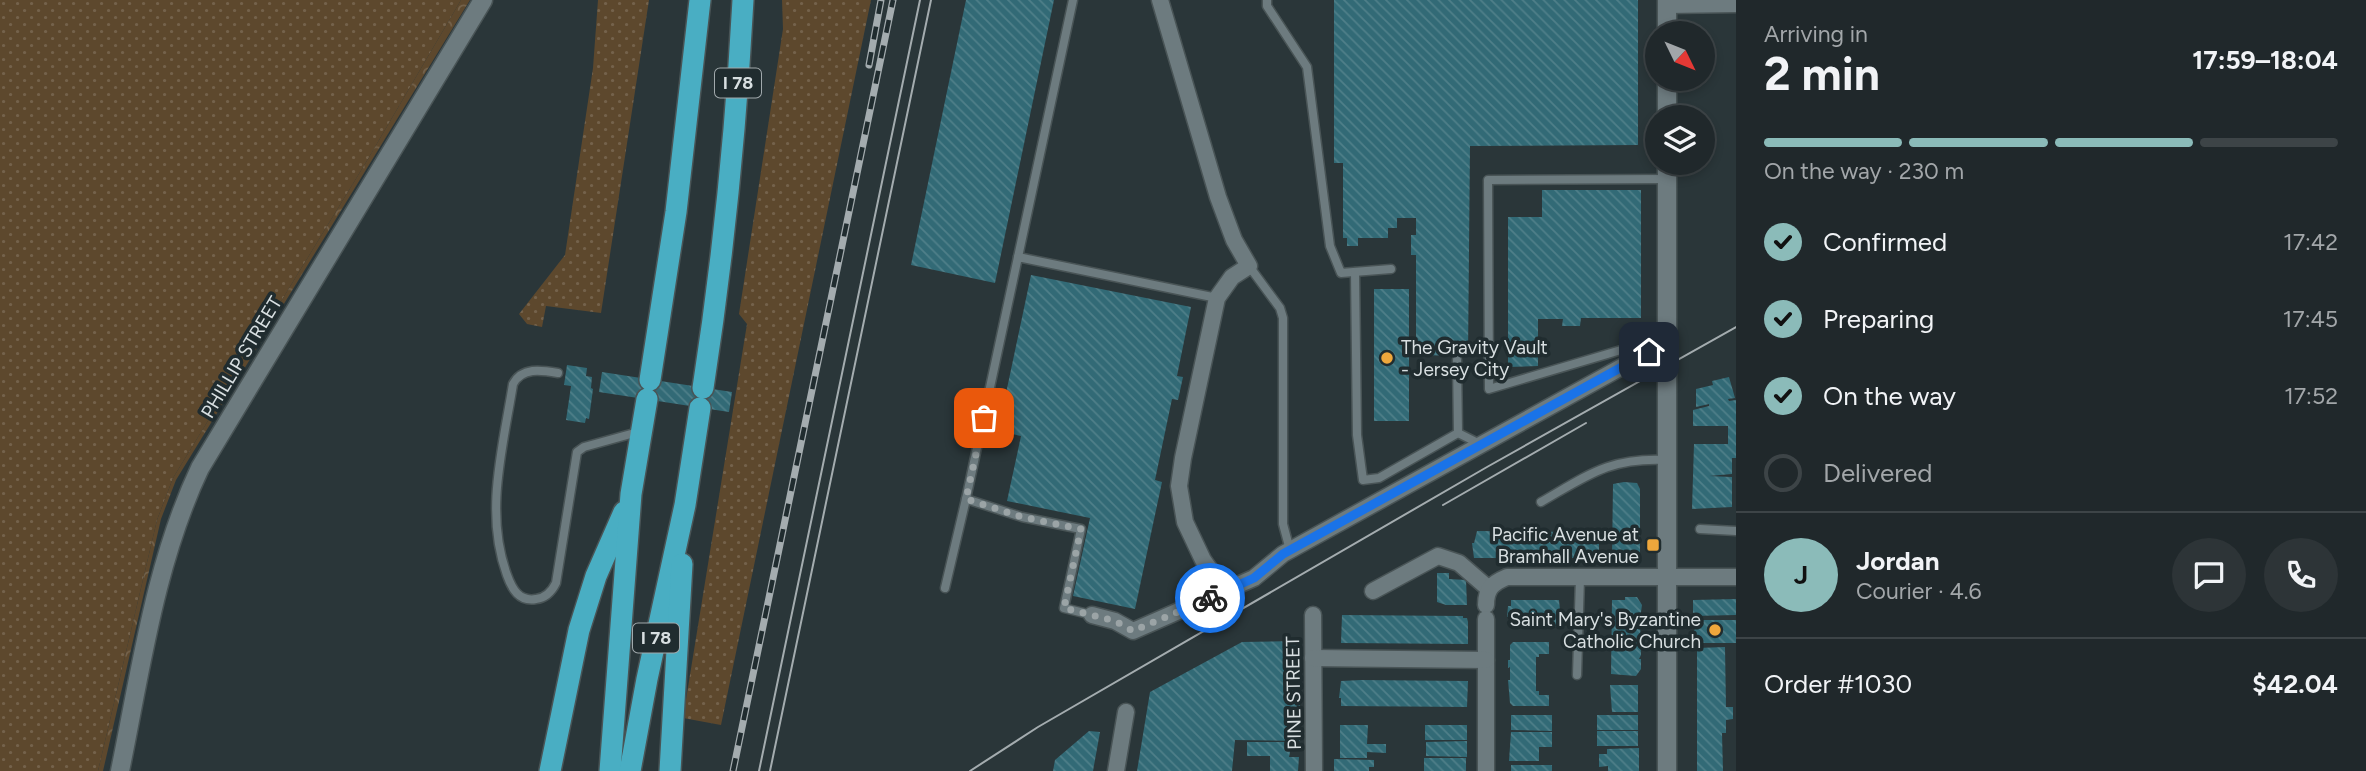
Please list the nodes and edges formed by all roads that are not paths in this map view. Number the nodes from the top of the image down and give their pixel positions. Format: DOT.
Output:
graph roads {
  1 [pos="483,0"];
  2 [pos="700,0"];
  3 [pos="743,0"];
  4 [pos="1073,0"];
  5 [pos="1160,0"];
  6 [pos="1267,0"];
  7 [pos="1667,2"];
  8 [pos="1736,4"];
  9 [pos="1667,21"];
  10 [pos="1645,172"];
  11 [pos="1667,175"];
  12 [pos="1018,257"];
  13 [pos="1249,266"];
  14 [pos="1391,269"];
  15 [pos="1355,272"];
  16 [pos="1217,298"];
  17 [pos="1667,339"];
  18 [pos="1457,360"];
  19 [pos="558,373"];
  20 [pos="642,431"];
  21 [pos="1458,433"];
  22 [pos="1482,445"];
  23 [pos="1667,460"];
  24 [pos="631,494"];
  25 [pos="966,499"];
  26 [pos="1541,502"];
  27 [pos="685,505"];
  28 [pos="1700,529"];
  29 [pos="1736,531"];
  30 [pos="1290,550"];
  31 [pos="1736,577"];
  32 [pos="1580,578"];
  33 [pos="1667,578"];
  34 [pos="945,588"];
  35 [pos="1225,591"];
  36 [pos="1373,591"];
  37 [pos="1489,599"];
  38 [pos="1092,615"];
  39 [pos="1313,615"];
  40 [pos="1313,658"];
  41 [pos="1486,660"];
  42 [pos="1577,675"];
  43 [pos="1126,712"];
  44 [pos="120,771"];
  45 [pos="550,771"];
  46 [pos="610,771"];
  47 [pos="630,771"];
  48 [pos="670,771"];
  49 [pos="1116,771"];
  50 [pos="1314,771"];
  51 [pos="1486,771"];
  52 [pos="1667,771"];
  1 -- 44 [label="street, PHILLIP STREET"];
  2 -- 20 [label="highway, I 78"];
  3 -- 27 [label="highway, I 78"];
  4 -- 12 [label="lane"];
  5 -- 13 [label="street"];
  6 -- 15 [label="lane"];
  7 -- 8 [label="street"];
  7 -- 9 [label="street"];
  10 -- 17 [label="lane"];
  11 -- 17 [label="street"];
  12 -- 16 [label="lane"];
  12 -- 25 [label="lane"];
  13 -- 16 [label="street"];
  13 -- 30 [label="lane"];
  14 -- 15 [label="lane"];
  15 -- 21 [label="lane"];
  16 -- 35 [label="street"];
  17 -- 22 [label="street"];
  17 -- 23 [label="street"];
  18 -- 21 [label="lane"];
  19 -- 20 [label="lane"];
  20 -- 24 [label="highway, I 78"];
  21 -- 22 [label="lane"];
  22 -- 30 [label="street"];
  23 -- 26 [label="lane"];
  23 -- 33 [label="street"];
  24 -- 45 [label="highway"];
  24 -- 46 [label="highway, I 78"];
  25 -- 34 [label="lane"];
  25 -- 38 [label="lane"];
  27 -- 47 [label="highway, I 78"];
  27 -- 48 [label="highway"];
  28 -- 29 [label="lane"];
  30 -- 35 [label="street"];
  31 -- 33 [label="street"];
  32 -- 33 [label="street"];
  32 -- 37 [label="street"];
  32 -- 42 [label="lane"];
  33 -- 52 [label="street"];
  35 -- 38 [label="street"];
  36 -- 37 [label="street"];
  37 -- 41 [label="street"];
  39 -- 40 [label="street, PINE STREET"];
  40 -- 41 [label="street"];
  40 -- 50 [label="street, PINE STREET"];
  41 -- 51 [label="street"];
  43 -- 49 [label="street"];
}
